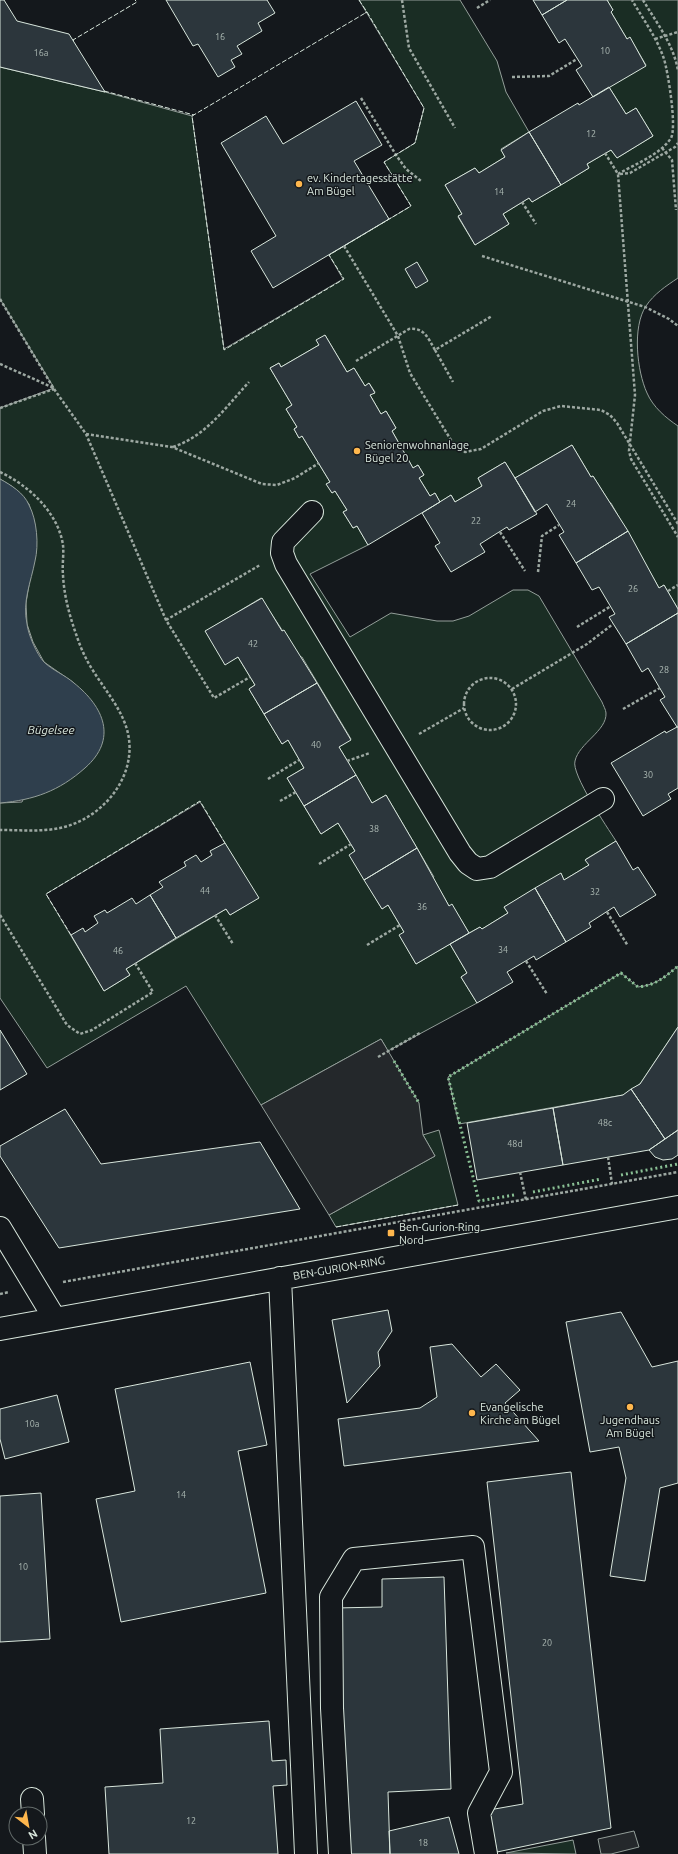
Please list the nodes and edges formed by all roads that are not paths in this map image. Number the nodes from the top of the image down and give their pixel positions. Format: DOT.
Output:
graph roads {
  1 [pos="312,512"];
  2 [pos="603,799"];
  3 [pos="678,1206"];
  4 [pos="0,1228"];
  5 [pos="280,1278"];
  6 [pos="55,1319"];
  7 [pos="0,1328"];
  8 [pos="306,1854"];
  9 [pos="340,1854"];
  10 [pos="486,1854"];
  1 -- 2 [label="street"];
  3 -- 5 [label="street, BEN-GURION-RING"];
  4 -- 6 [label="street"];
  5 -- 6 [label="street, BEN-GURION-RING"];
  5 -- 8 [label="street"];
  6 -- 7 [label="street, BEN-GURION-RING"];
  9 -- 10 [label="street"];
}
